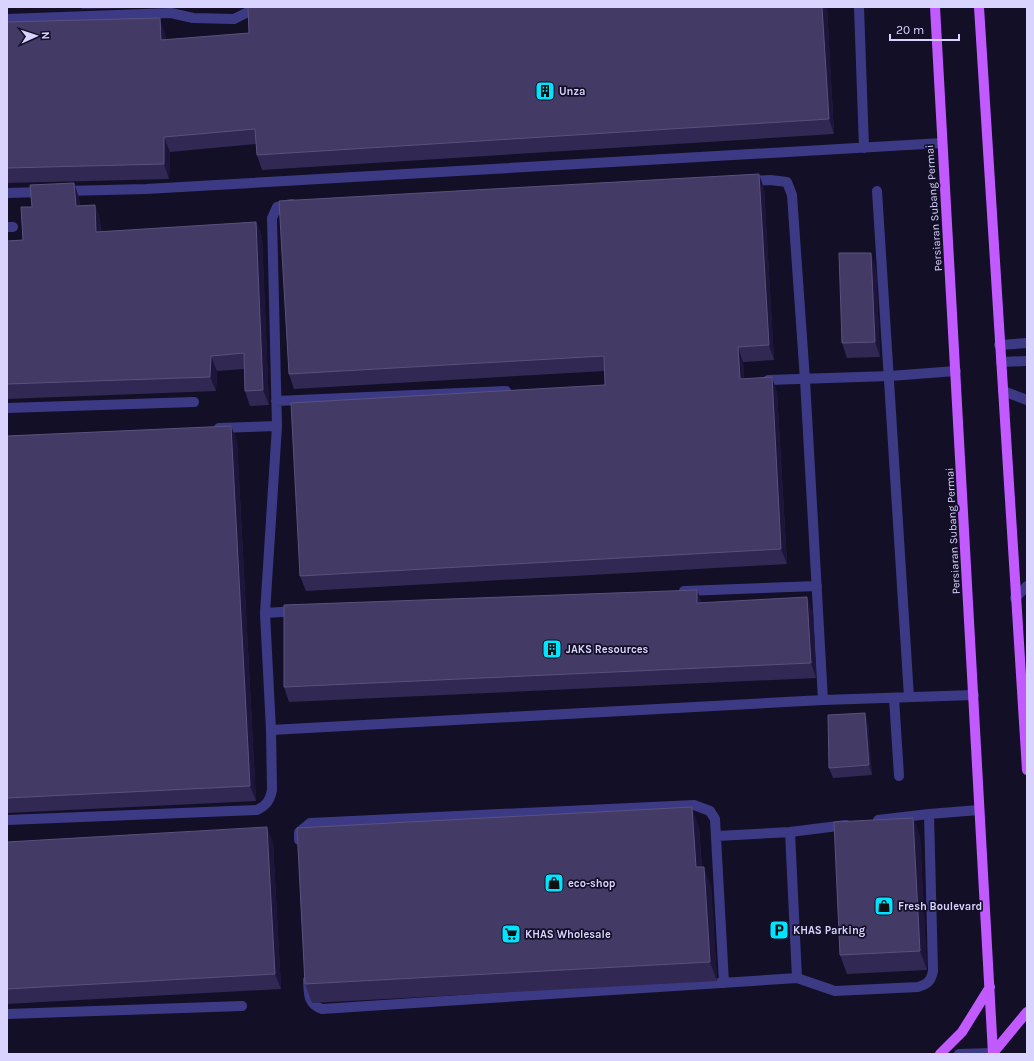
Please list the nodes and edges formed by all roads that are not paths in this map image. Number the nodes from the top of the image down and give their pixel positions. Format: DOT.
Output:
graph roads {
  1 [pos="258,7"];
  2 [pos="859,7"];
  3 [pos="935,7"];
  4 [pos="979,7"];
  5 [pos="7,18"];
  6 [pos="942,143"];
  7 [pos="864,148"];
  8 [pos="739,181"];
  9 [pos="877,191"];
  10 [pos="7,193"];
  11 [pos="306,203"];
  12 [pos="1027,343"];
  13 [pos="999,345"];
  14 [pos="1027,361"];
  15 [pos="1001,362"];
  16 [pos="956,371"];
  17 [pos="890,376"];
  18 [pos="768,380"];
  19 [pos="805,380"];
  20 [pos="520,390"];
  21 [pos="1003,391"];
  22 [pos="1027,400"];
  23 [pos="276,401"];
  24 [pos="194,402"];
  25 [pos="7,408"];
  26 [pos="276,426"];
  27 [pos="205,428"];
  28 [pos="817,586"];
  29 [pos="1027,586"];
  30 [pos="676,591"];
  31 [pos="1016,598"];
  32 [pos="304,611"];
  33 [pos="265,613"];
  34 [pos="974,695"];
  35 [pos="894,698"];
  36 [pos="909,698"];
  37 [pos="824,700"];
  38 [pos="271,730"];
  39 [pos="1027,770"];
  40 [pos="899,776"];
  41 [pos="979,810"];
  42 [pos="929,814"];
  43 [pos="7,820"];
  44 [pos="790,832"];
  45 [pos="717,836"];
  46 [pos="300,847"];
  47 [pos="307,970"];
  48 [pos="797,978"];
  49 [pos="724,984"];
  50 [pos="990,988"];
  51 [pos="242,1006"];
  52 [pos="1027,1012"];
  53 [pos="7,1014"];
  54 [pos="940,1054"];
  55 [pos="959,1054"];
  56 [pos="994,1054"];
  1 -- 5 [label="street"];
  2 -- 7 [label="street"];
  3 -- 6 [label="main road, Persiaran Subang Permai"];
  4 -- 13 [label="main road"];
  6 -- 7 [label="street"];
  6 -- 16 [label="main road, Persiaran Subang Permai"];
  7 -- 10 [label="street"];
  8 -- 19 [label="street"];
  9 -- 17 [label="street"];
  11 -- 23 [label="street"];
  12 -- 13 [label="street"];
  13 -- 15 [label="main road"];
  14 -- 15 [label="street"];
  15 -- 21 [label="main road"];
  16 -- 17 [label="street"];
  16 -- 34 [label="main road, Persiaran Subang Permai"];
  17 -- 19 [label="street"];
  17 -- 36 [label="street"];
  18 -- 19 [label="street"];
  19 -- 28 [label="street"];
  20 -- 23 [label="street"];
  21 -- 22 [label="street"];
  21 -- 31 [label="main road"];
  23 -- 26 [label="street"];
  24 -- 25 [label="street"];
  26 -- 27 [label="street"];
  26 -- 33 [label="street"];
  28 -- 30 [label="street"];
  28 -- 37 [label="street"];
  29 -- 31 [label="street"];
  31 -- 39 [label="main road"];
  32 -- 33 [label="street"];
  33 -- 38 [label="street"];
  34 -- 36 [label="street"];
  34 -- 41 [label="main road, Persiaran Subang Permai"];
  35 -- 36 [label="street"];
  35 -- 37 [label="street"];
  35 -- 40 [label="street"];
  37 -- 38 [label="street"];
  38 -- 43 [label="street"];
  41 -- 42 [label="street"];
  41 -- 50 [label="main road, Persiaran Subang Permai"];
  42 -- 44 [label="street"];
  42 -- 48 [label="street"];
  44 -- 45 [label="street"];
  44 -- 48 [label="street"];
  45 -- 46 [label="street"];
  45 -- 49 [label="street"];
  47 -- 49 [label="street"];
  48 -- 49 [label="street"];
  50 -- 54 [label="main road"];
  50 -- 56 [label="main road, Persiaran Subang Permai"];
  51 -- 53 [label="street"];
  52 -- 56 [label="main road"];
  55 -- 56 [label="street"];
}
